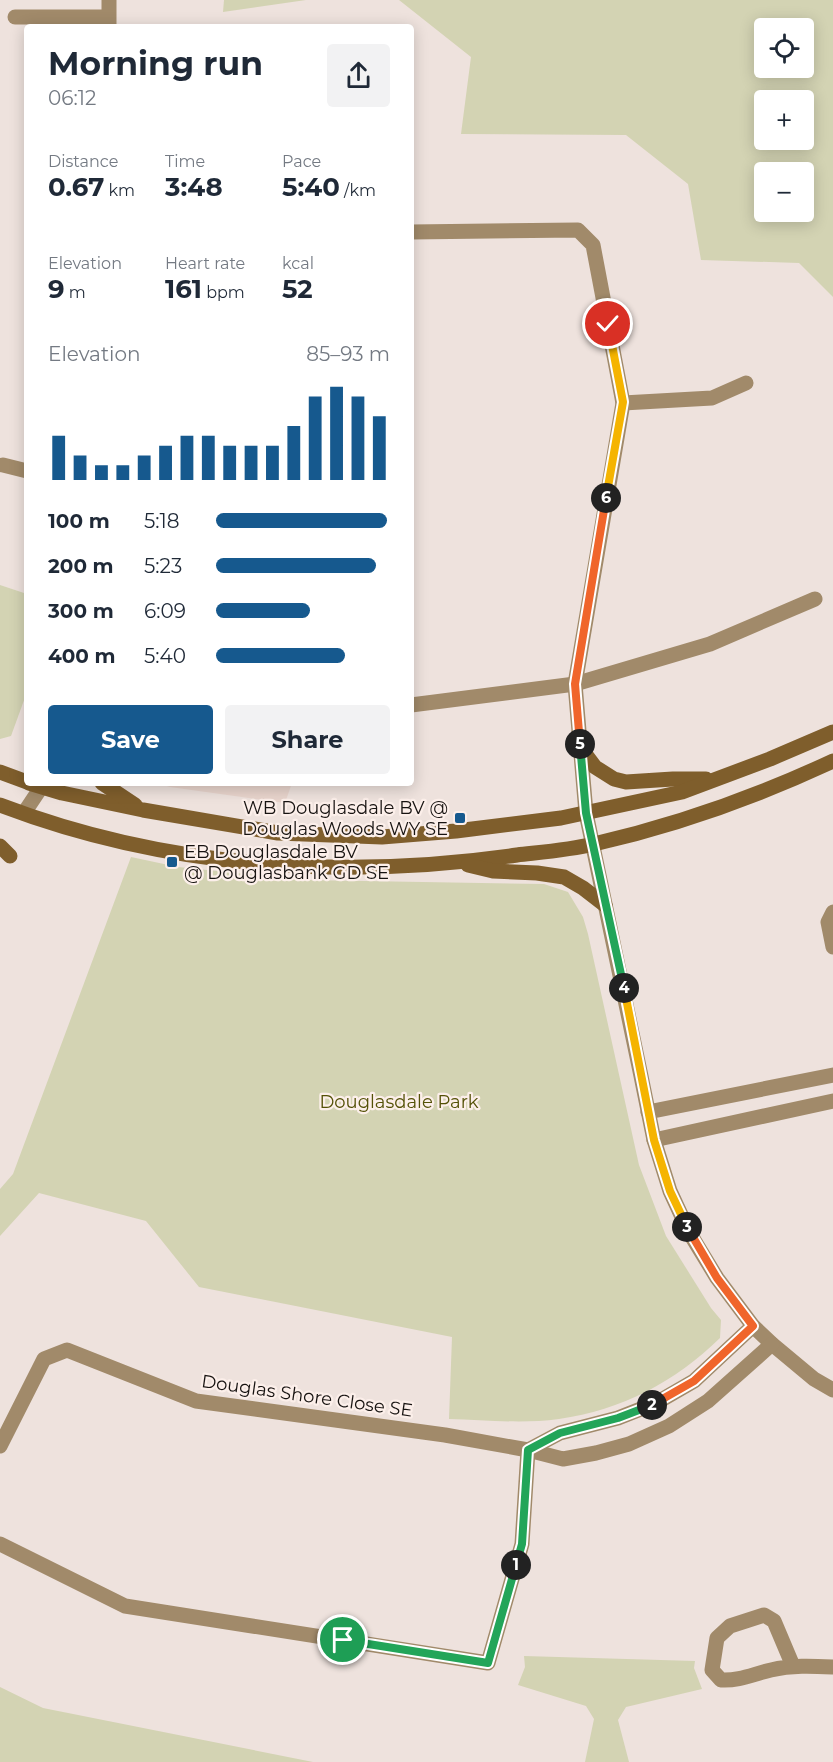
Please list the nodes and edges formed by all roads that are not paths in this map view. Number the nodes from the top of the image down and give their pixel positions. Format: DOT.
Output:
graph roads {
  1 [pos="109,0"];
  2 [pos="15,18"];
  3 [pos="109,22"];
  4 [pos="414,232"];
  5 [pos="747,383"];
  6 [pos="623,402"];
  7 [pos="3,465"];
  8 [pos="24,470"];
  9 [pos="815,599"];
  10 [pos="575,684"];
  11 [pos="414,705"];
  12 [pos="833,732"];
  13 [pos="580,747"];
  14 [pos="833,762"];
  15 [pos="0,772"];
  16 [pos="715,779"];
  17 [pos="24,780"];
  18 [pos="31,786"];
  19 [pos="44,786"];
  20 [pos="107,786"];
  21 [pos="0,805"];
  22 [pos="143,810"];
  23 [pos="24,813"];
  24 [pos="586,813"];
  25 [pos="592,844"];
  26 [pos="462,863"];
  27 [pos="605,905"];
  28 [pos="833,912"];
  29 [pos="833,947"];
  30 [pos="833,1075"];
  31 [pos="833,1101"];
  32 [pos="648,1112"];
  33 [pos="654,1140"];
  34 [pos="753,1326"];
  35 [pos="772,1344"];
  36 [pos="833,1390"];
  37 [pos="0,1446"];
  38 [pos="528,1450"];
  39 [pos="0,1544"];
  40 [pos="793,1666"];
  41 [pos="833,1667"];
  1 -- 3 [label="street"];
  2 -- 3 [label="street"];
  4 -- 6 [label="street"];
  5 -- 6 [label="street"];
  6 -- 10 [label="street"];
  7 -- 8 [label="street"];
  9 -- 10 [label="street"];
  10 -- 11 [label="street"];
  10 -- 13 [label="street"];
  12 -- 16 [label="street"];
  13 -- 16 [label="street"];
  13 -- 24 [label="street"];
  14 -- 25 [label="street"];
  15 -- 17 [label="street"];
  16 -- 24 [label="street"];
  18 -- 23 [label="street"];
  19 -- 22 [label="street"];
  20 -- 22 [label="street"];
  21 -- 23 [label="street"];
  22 -- 24 [label="street"];
  23 -- 26 [label="street"];
  24 -- 25 [label="street"];
  25 -- 26 [label="street"];
  25 -- 27 [label="street"];
  26 -- 27 [label="street"];
  27 -- 32 [label="street"];
  28 -- 29 [label="street"];
  30 -- 32 [label="street"];
  31 -- 33 [label="street"];
  32 -- 33 [label="street"];
  33 -- 34 [label="street"];
  34 -- 35 [label="street"];
  34 -- 38 [label="street"];
  35 -- 36 [label="street"];
  35 -- 38 [label="street, Douglas Shore Close SE"];
  37 -- 38 [label="street, Douglas Shore Close SE"];
  38 -- 39 [label="street"];
  40 -- 40 [label="street"];
  40 -- 41 [label="street"];
}
